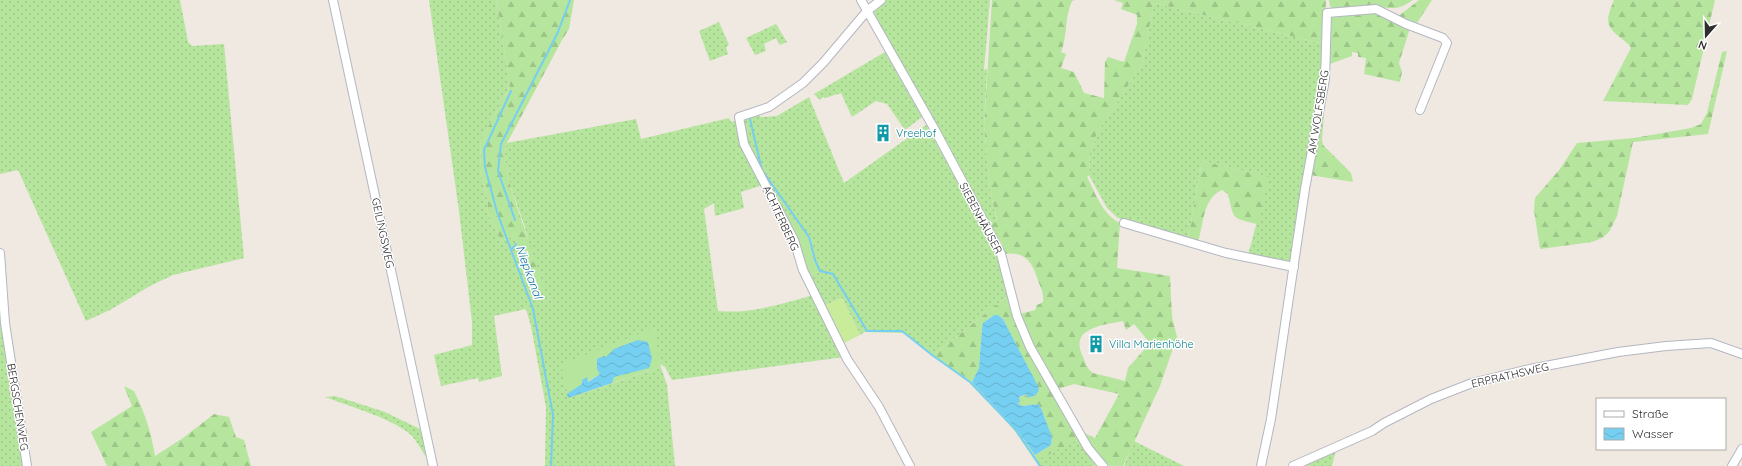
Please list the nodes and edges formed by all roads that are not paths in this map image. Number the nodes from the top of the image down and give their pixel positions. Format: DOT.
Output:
graph roads {
  1 [pos="333,0"];
  2 [pos="861,0"];
  3 [pos="881,0"];
  4 [pos="867,10"];
  5 [pos="1420,110"];
  6 [pos="1124,223"];
  7 [pos="0,253"];
  8 [pos="1294,267"];
  9 [pos="1742,354"];
  10 [pos="1742,449"];
  11 [pos="27,466"];
  12 [pos="433,466"];
  13 [pos="910,466"];
  14 [pos="1103,466"];
  15 [pos="1262,466"];
  16 [pos="1293,466"];
  17 [pos="1732,466"];
  1 -- 12 [label="street, GEILINGSWEG"];
  2 -- 4 [label="street, SIEBENHÄUSER"];
  3 -- 4 [label="street"];
  4 -- 13 [label="street, ACHTERBERG"];
  4 -- 14 [label="street, SIEBENHÄUSER"];
  5 -- 8 [label="street, AM WOLFSBERG"];
  6 -- 8 [label="street"];
  7 -- 11 [label="street, BERGSCHENWEG"];
  8 -- 15 [label="street, AM WOLFSBERG"];
  9 -- 16 [label="street, ERPRATHSWEG"];
  10 -- 17 [label="street"];
}
